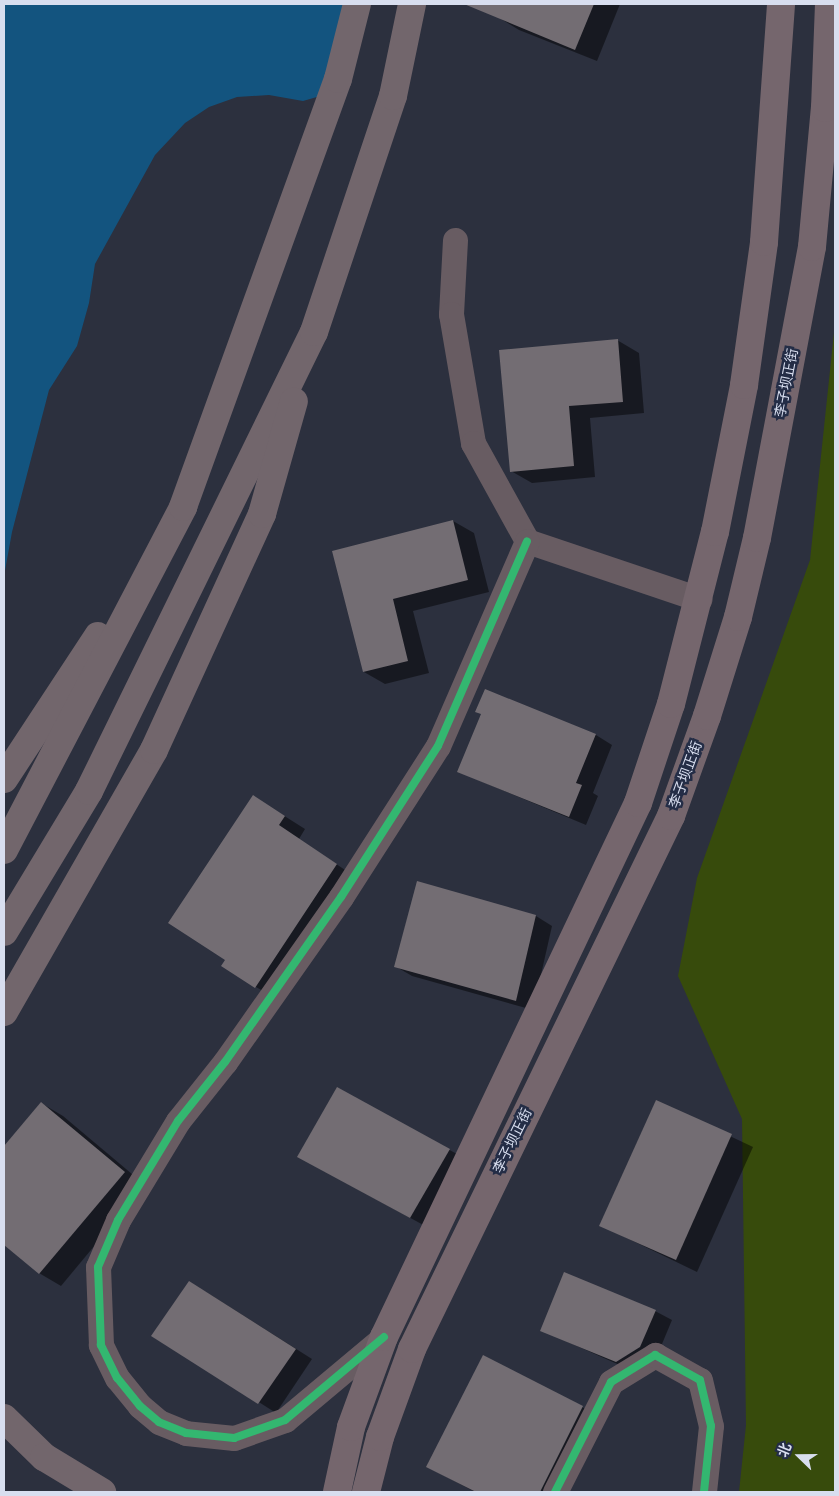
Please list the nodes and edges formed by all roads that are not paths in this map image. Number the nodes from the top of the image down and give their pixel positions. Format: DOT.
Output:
graph roads {
  1 [pos="357,4"];
  2 [pos="412,4"];
  3 [pos="781,4"];
  4 [pos="829,4"];
  5 [pos="455,240"];
  6 [pos="314,332"];
  7 [pos="183,507"];
  8 [pos="527,541"];
  9 [pos="699,599"];
  10 [pos="4,779"];
  11 [pos="4,850"];
  12 [pos="4,932"];
  13 [pos="4,1012"];
  14 [pos="384,1337"];
  15 [pos="4,1418"];
  16 [pos="4,1438"];
  17 [pos="44,1457"];
  18 [pos="373,1485"];
  19 [pos="102,1492"];
  20 [pos="337,1492"];
  21 [pos="555,1492"];
  22 [pos="704,1492"];
  1 -- 7 [label="main road"];
  2 -- 6 [label="main road"];
  3 -- 9 [label="main road"];
  4 -- 18 [label="main road, 李子坝正街"];
  5 -- 8 [label="street"];
  6 -- 12 [label="main road"];
  6 -- 13 [label="main road"];
  7 -- 10 [label="main road"];
  7 -- 11 [label="main road"];
  8 -- 9 [label="street"];
  8 -- 14 [label="street"];
  9 -- 14 [label="main road"];
  14 -- 20 [label="main road"];
  15 -- 17 [label="main road"];
  16 -- 17 [label="main road"];
  17 -- 19 [label="main road"];
  21 -- 22 [label="street"];
}
